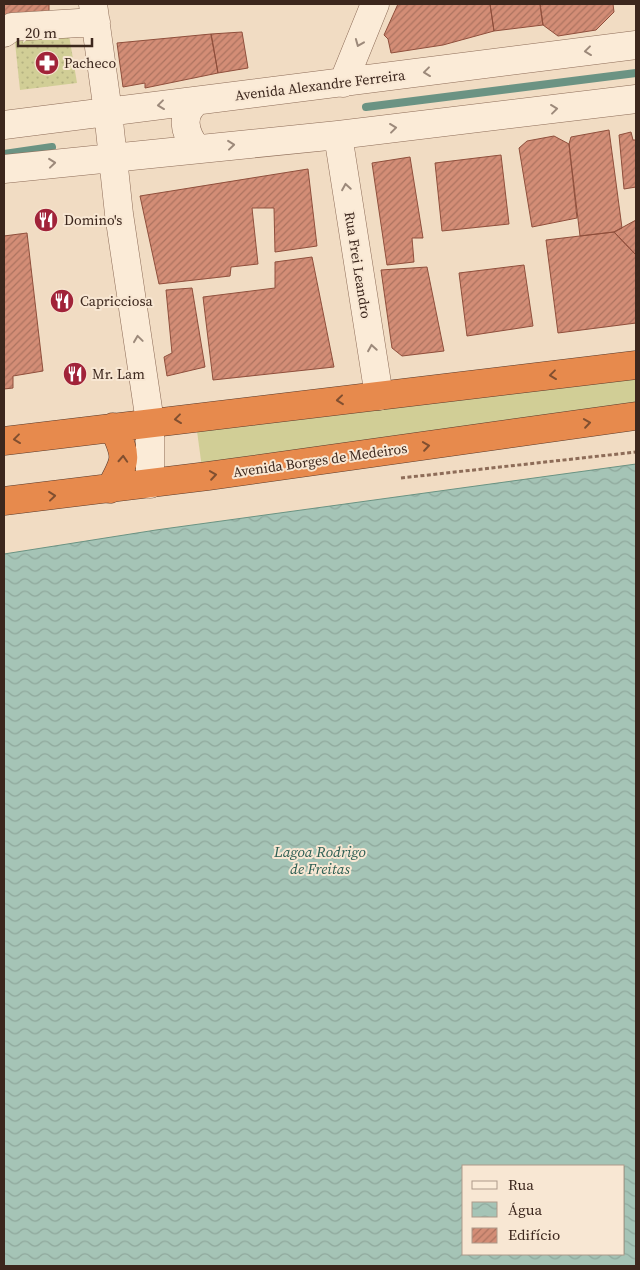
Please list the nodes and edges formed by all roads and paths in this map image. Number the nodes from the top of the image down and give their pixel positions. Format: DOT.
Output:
graph roads {
  1 [pos="375,4"];
  2 [pos="94,13"];
  3 [pos="4,33"];
  4 [pos="636,44"];
  5 [pos="343,83"];
  6 [pos="636,99"];
  7 [pos="197,101"];
  8 [pos="108,112"];
  9 [pos="4,121"];
  10 [pos="338,134"];
  11 [pos="196,148"];
  12 [pos="112,157"];
  13 [pos="4,169"];
  14 [pos="636,365"];
  15 [pos="379,396"];
  16 [pos="636,416"];
  17 [pos="150,422"];
  18 [pos="113,427"];
  19 [pos="4,441"];
  20 [pos="150,484"];
  21 [pos="110,489"];
  22 [pos="4,501"];
  1 -- 5 [label="street, one-way"];
  2 -- 3 [label="street"];
  2 -- 8 [label="street"];
  4 -- 5 [label="street, Avenida Alexandre Ferreira, one-way"];
  5 -- 7 [label="street, Avenida Alexandre Ferreira"];
  10 -- 6 [label="street, one-way"];
  7 -- 8 [label="street, Avenida Alexandre Ferreira, one-way"];
  7 -- 11 [label="street"];
  8 -- 9 [label="street, Avenida Alexandre Ferreira"];
  8 -- 12 [label="street"];
  11 -- 10 [label="street, one-way"];
  15 -- 10 [label="street, Rua Frei Leandro, one-way"];
  11 -- 12 [label="street"];
  13 -- 12 [label="street, one-way"];
  17 -- 12 [label="street, one-way"];
  14 -- 15 [label="highway, one-way"];
  15 -- 17 [label="highway, one-way"];
  20 -- 16 [label="highway, Avenida Borges de Medeiros, one-way"];
  17 -- 18 [label="highway"];
  17 -- 20 [label="street"];
  18 -- 19 [label="highway, one-way"];
  21 -- 18 [label="highway, one-way"];
  20 -- 21 [label="highway, Avenida Borges de Medeiros"];
  22 -- 21 [label="highway, Avenida Borges de Medeiros, one-way"];
}
